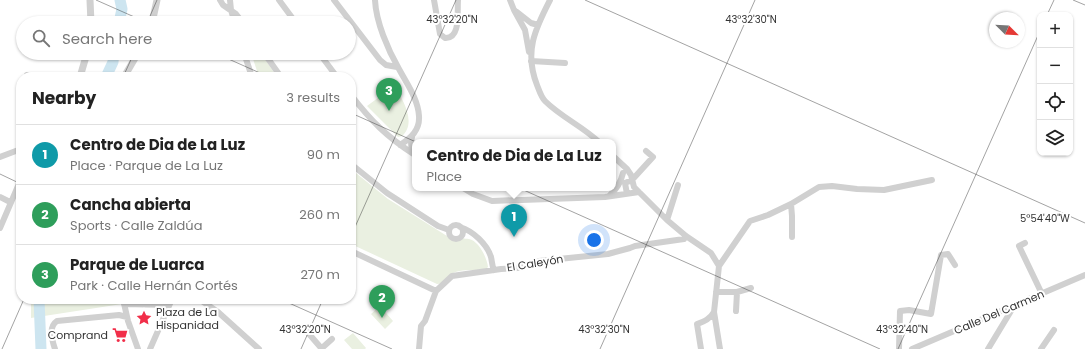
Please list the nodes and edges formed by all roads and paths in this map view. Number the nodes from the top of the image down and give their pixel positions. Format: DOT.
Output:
graph roads {
  1 [pos="90,0"];
  2 [pos="157,0"];
  3 [pos="220,0"];
  4 [pos="230,0"];
  5 [pos="279,0"];
  6 [pos="334,0"];
  7 [pos="375,0"];
  8 [pos="434,0"];
  9 [pos="458,0"];
  10 [pos="510,0"];
  11 [pos="550,0"];
  12 [pos="231,10"];
  13 [pos="514,10"];
  14 [pos="91,16"];
  15 [pos="154,16"];
  16 [pos="233,16"];
  17 [pos="238,16"];
  18 [pos="291,16"];
  19 [pos="346,16"];
  20 [pos="538,25"];
  21 [pos="356,29"];
  22 [pos="85,60"];
  23 [pos="134,60"];
  24 [pos="246,60"];
  25 [pos="269,60"];
  26 [pos="324,60"];
  27 [pos="532,61"];
  28 [pos="565,64"];
  29 [pos="397,67"];
  30 [pos="81,72"];
  31 [pos="127,72"];
  32 [pos="250,72"];
  33 [pos="277,72"];
  34 [pos="333,72"];
  35 [pos="356,101"];
  36 [pos="412,137"];
  37 [pos="596,139"];
  38 [pos="400,145"];
  39 [pos="412,146"];
  40 [pos="16,150"];
  41 [pos="646,151"];
  42 [pos="412,153"];
  43 [pos="0,157"];
  44 [pos="616,159"];
  45 [pos="647,159"];
  46 [pos="356,168"];
  47 [pos="623,173"];
  48 [pos="632,178"];
  49 [pos="932,180"];
  50 [pos="625,183"];
  51 [pos="678,185"];
  52 [pos="616,188"];
  53 [pos="16,189"];
  54 [pos="468,191"];
  55 [pos="613,191"];
  56 [pos="639,192"];
  57 [pos="627,194"];
  58 [pos="608,196"];
  59 [pos="0,197"];
  60 [pos="10,202"];
  61 [pos="791,204"];
  62 [pos="666,220"];
  63 [pos="460,227"];
  64 [pos="0,228"];
  65 [pos="449,230"];
  66 [pos="462,234"];
  67 [pos="473,235"];
  68 [pos="686,236"];
  69 [pos="792,236"];
  70 [pos="1025,243"];
  71 [pos="356,253"];
  72 [pos="955,265"];
  73 [pos="720,266"];
  74 [pos="494,270"];
  75 [pos="1085,275"];
  76 [pos="751,288"];
  77 [pos="436,291"];
  78 [pos="716,292"];
  79 [pos="737,292"];
  80 [pos="1042,294"];
  81 [pos="124,304"];
  82 [pos="169,304"];
  83 [pos="206,304"];
  84 [pos="1014,306"];
  85 [pos="736,311"];
  86 [pos="714,312"];
  87 [pos="127,317"];
  88 [pos="304,327"];
  89 [pos="1054,330"];
  90 [pos="332,339"];
  91 [pos="137,348"];
  92 [pos="55,349"];
  93 [pos="150,349"];
  94 [pos="259,349"];
  95 [pos="322,349"];
  96 [pos="419,349"];
  97 [pos="701,349"];
  98 [pos="720,349"];
  99 [pos="899,349"];
  100 [pos="912,349"];
  101 [pos="988,349"];
  102 [pos="1041,349"];
  1 -- 14 [label="street"];
  2 -- 15 [label="street"];
  3 -- 12 [label="street"];
  4 -- 12 [label="street"];
  5 -- 18 [label="street"];
  6 -- 19 [label="street"];
  7 -- 29 [label="street"];
  8 -- 9 [label="street"];
  10 -- 13 [label="street"];
  11 -- 20 [label="street"];
  12 -- 16 [label="street"];
  12 -- 17 [label="street"];
  13 -- 20 [label="street"];
  13 -- 27 [label="street"];
  20 -- 27 [label="street"];
  21 -- 29 [label="street"];
  22 -- 30 [label="street"];
  23 -- 31 [label="street"];
  24 -- 32 [label="street"];
  25 -- 33 [label="street"];
  26 -- 34 [label="street"];
  27 -- 28 [label="street"];
  27 -- 37 [label="street"];
  29 -- 36 [label="street"];
  35 -- 38 [label="street"];
  36 -- 38 [label="street"];
  36 -- 39 [label="street"];
  38 -- 42 [label="street"];
  40 -- 43 [label="street"];
  41 -- 48 [label="street"];
  44 -- 47 [label="street"];
  44 -- 48 [label="street"];
  45 -- 48 [label="street"];
  46 -- 65 [label="street"];
  47 -- 50 [label="street"];
  47 -- 52 [label="street"];
  48 -- 50 [label="street"];
  48 -- 56 [label="street"];
  49 -- 61 [label="street"];
  50 -- 57 [label="street"];
  51 -- 62 [label="street"];
  53 -- 60 [label="street"];
  54 -- 58 [label="street"];
  55 -- 58 [label="street"];
  56 -- 57 [label="street"];
  56 -- 62 [label="street"];
  57 -- 58 [label="street"];
  59 -- 60 [label="street"];
  60 -- 64 [label="street"];
  61 -- 69 [label="street"];
  61 -- 73 [label="street"];
  62 -- 68 [label="street"];
  63 -- 65 [label="street"];
  63 -- 66 [label="street"];
  63 -- 67 [label="street"];
  65 -- 66 [label="street"];
  66 -- 67 [label="street"];
  67 -- 74 [label="street"];
  68 -- 73 [label="street"];
  68 -- 74 [label="street, El Caleyón"];
  70 -- 80 [label="street"];
  71 -- 77 [label="street"];
  72 -- 99 [label="street"];
  73 -- 78 [label="street"];
  74 -- 77 [label="street, El Caleyón"];
  75 -- 80 [label="street, Calle Del Carmen"];
  76 -- 79 [label="street"];
  77 -- 96 [label="street"];
  78 -- 79 [label="street"];
  78 -- 86 [label="street"];
  79 -- 85 [label="street"];
  80 -- 84 [label="street, Calle Del Carmen"];
  81 -- 87 [label="street"];
  82 -- 93 [label="street"];
  83 -- 94 [label="street"];
  84 -- 100 [label="street, Calle Del Carmen"];
  84 -- 101 [label="street"];
  86 -- 97 [label="street"];
  86 -- 98 [label="street"];
  87 -- 91 [label="street"];
  87 -- 92 [label="street"];
  88 -- 95 [label="street"];
  89 -- 102 [label="street"];
  90 -- 95 [label="street"];
  91 -- 93 [label="street"];
}
